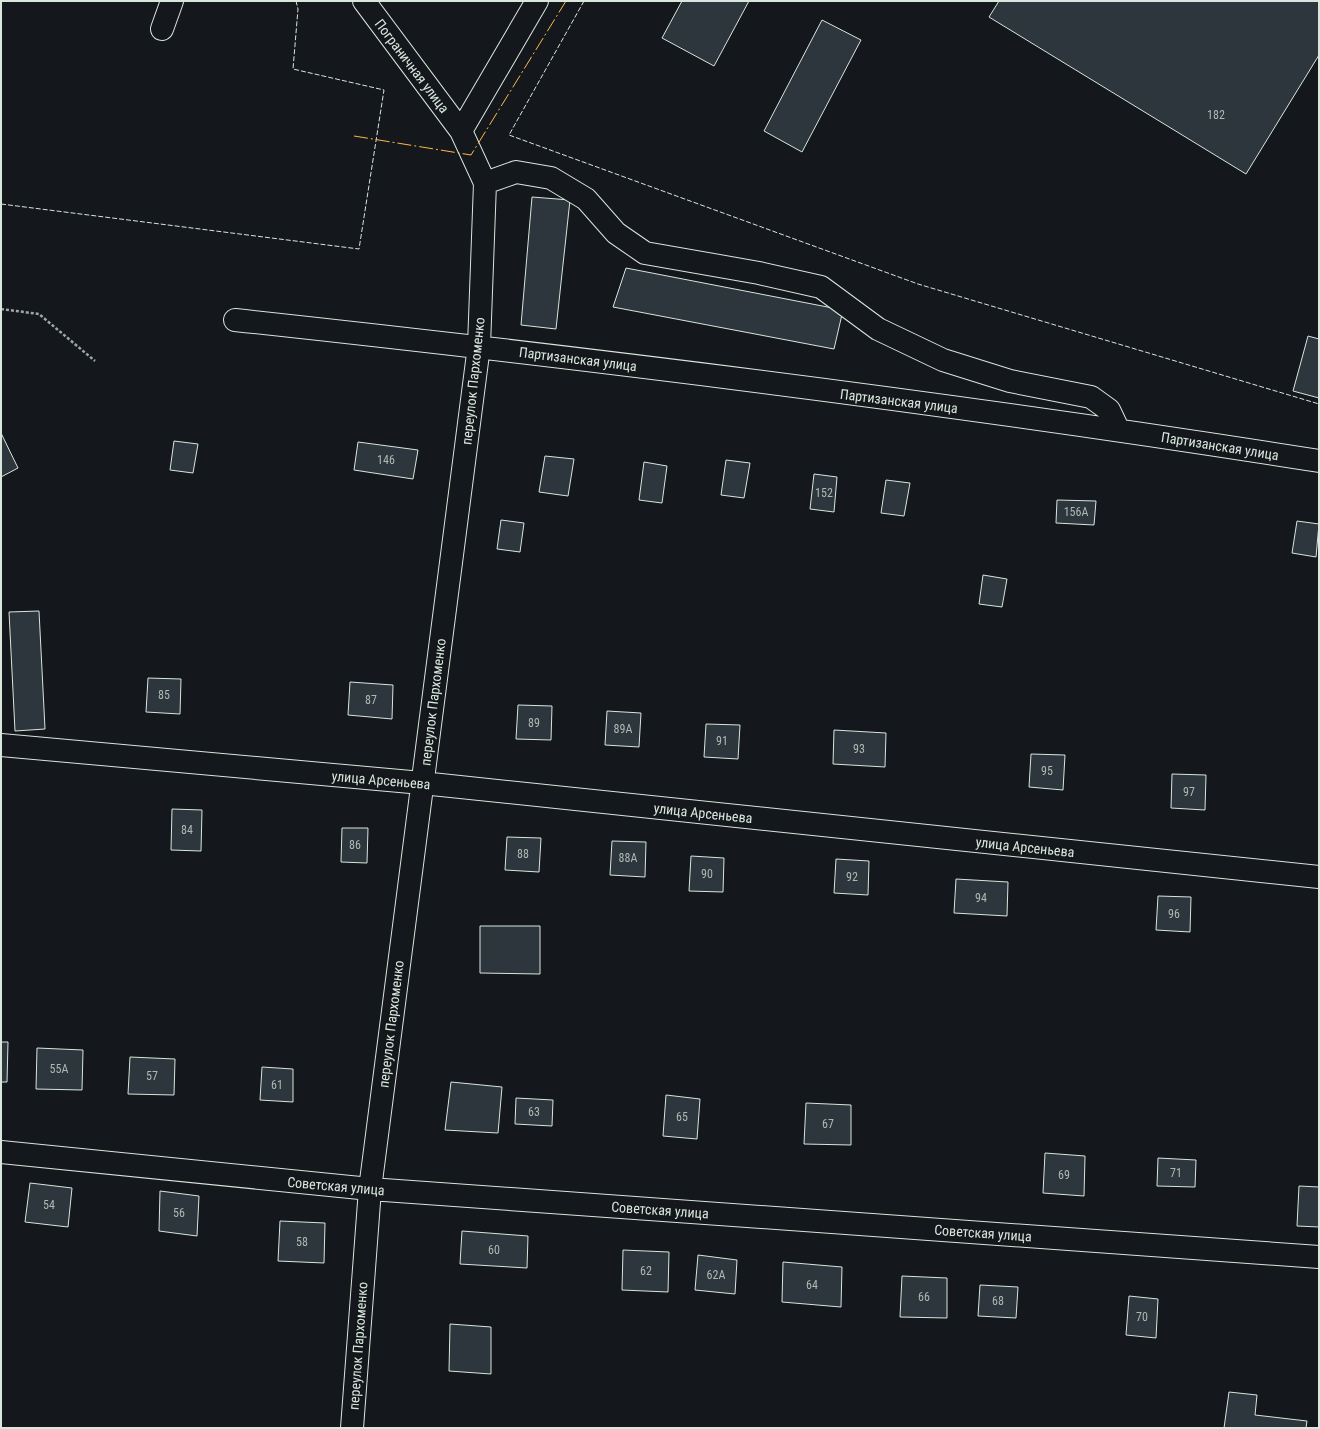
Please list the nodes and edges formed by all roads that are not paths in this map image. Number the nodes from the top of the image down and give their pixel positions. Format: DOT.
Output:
graph roads {
  1 [pos="172,1"];
  2 [pos="364,1"];
  3 [pos="536,1"];
  4 [pos="162,29"];
  5 [pos="461,131"];
  6 [pos="486,183"];
  7 [pos="235,320"];
  8 [pos="479,346"];
  9 [pos="1118,429"];
  10 [pos="1319,461"];
  11 [pos="1,745"];
  12 [pos="422,783"];
  13 [pos="1319,878"];
  14 [pos="1,1152"];
  15 [pos="370,1190"];
  16 [pos="1319,1257"];
  17 [pos="352,1428"];
  1 -- 4 [label="street"];
  2 -- 5 [label="street, Пограничная улица"];
  3 -- 5 [label="street"];
  5 -- 6 [label="street, переулок Пархоменко"];
  6 -- 8 [label="street, переулок Пархоменко"];
  6 -- 9 [label="street"];
  7 -- 8 [label="street, Партизанская улица"];
  8 -- 9 [label="street, Партизанская улица"];
  8 -- 12 [label="street, переулок Пархоменко"];
  9 -- 10 [label="street, Партизанская улица"];
  11 -- 12 [label="street, улица Арсеньева"];
  12 -- 13 [label="street, улица Арсеньева"];
  12 -- 15 [label="street, переулок Пархоменко"];
  14 -- 15 [label="street, Советская улица"];
  15 -- 16 [label="street, Советская улица"];
  15 -- 17 [label="street, переулок Пархоменко"];
}
